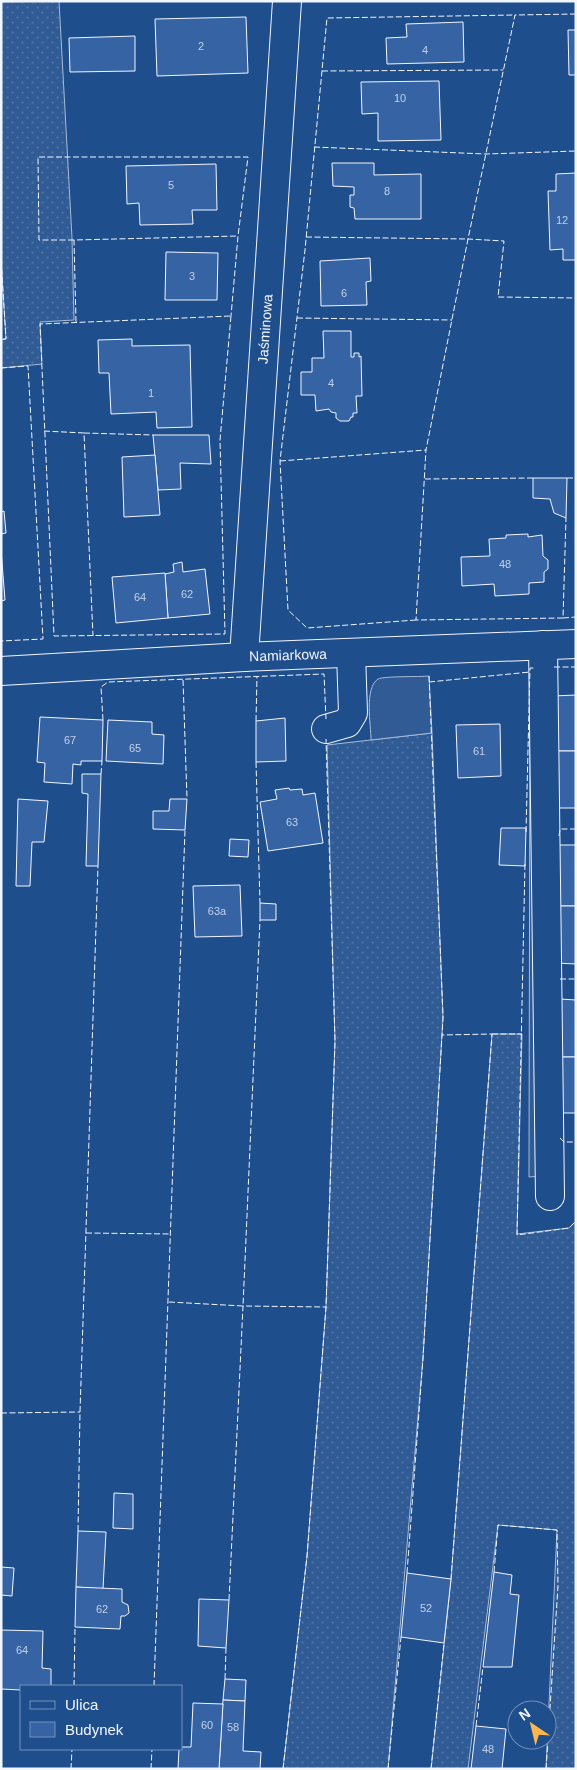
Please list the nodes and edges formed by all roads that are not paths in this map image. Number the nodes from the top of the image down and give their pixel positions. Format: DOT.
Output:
graph roads {
  1 [pos="287,1"];
  2 [pos="576,644"];
  3 [pos="543,645"];
  4 [pos="351,653"];
  5 [pos="244,657"];
  6 [pos="1,671"];
  7 [pos="326,729"];
  8 [pos="550,1196"];
  1 -- 5 [label="street, Jaśminowa"];
  2 -- 3 [label="street, Namiarkowa"];
  3 -- 4 [label="street, Namiarkowa"];
  3 -- 8 [label="street"];
  4 -- 5 [label="street, Namiarkowa"];
  4 -- 7 [label="street"];
  5 -- 6 [label="street, Namiarkowa"];
}
